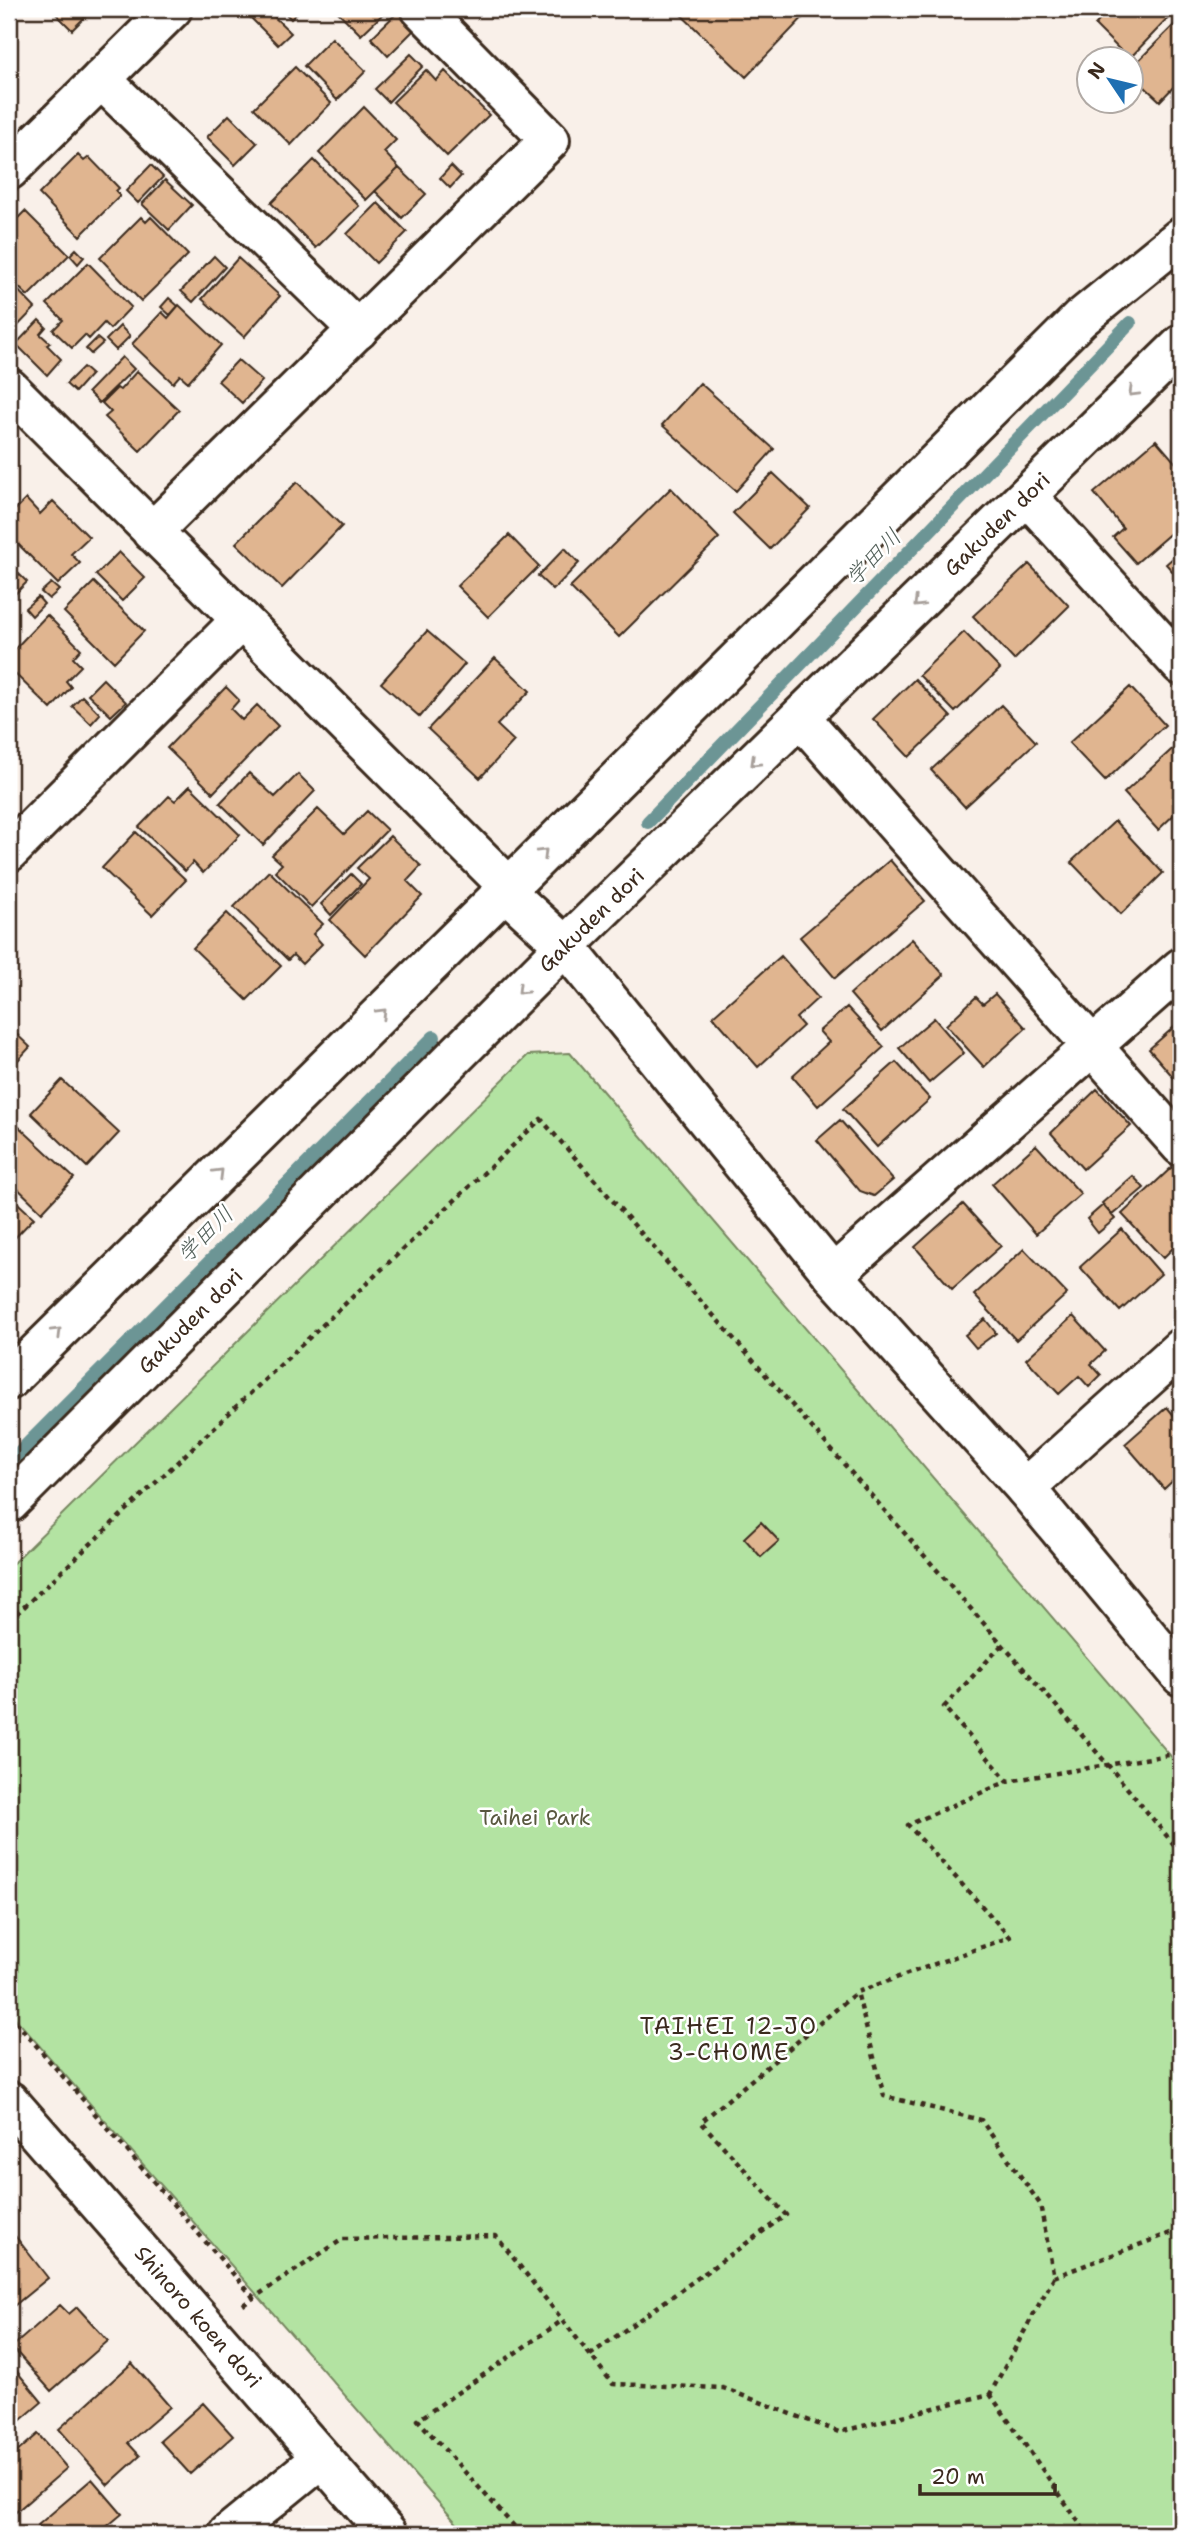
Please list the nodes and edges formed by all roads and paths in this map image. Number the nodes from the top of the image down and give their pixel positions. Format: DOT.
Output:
graph roads {
  1 [pos="172,9"];
  2 [pos="421,9"];
  3 [pos="101,79"];
  4 [pos="9,170"];
  5 [pos="1181,237"];
  6 [pos="358,330"];
  7 [pos="1181,345"];
  8 [pos="12,399"];
  9 [pos="1027,496"];
  10 [pos="152,532"];
  11 [pos="241,620"];
  12 [pos="1181,665"];
  13 [pos="801,718"];
  14 [pos="9,852"];
  15 [pos="507,889"];
  16 [pos="565,946"];
  17 [pos="1181,968"];
  18 [pos="1093,1047"];
  19 [pos="1181,1146"];
  20 [pos="833,1275"];
  21 [pos="1181,1349"];
  22 [pos="12,1372"];
  23 [pos="1025,1488"];
  24 [pos="9,1503"];
  25 [pos="9,1621"];
  26 [pos="1002,1645"];
  27 [pos="1181,1676"];
  28 [pos="1181,1753"];
  29 [pos="1108,1765"];
  30 [pos="1009,1782"];
  31 [pos="1181,1853"];
  32 [pos="857,1992"];
  33 [pos="9,2014"];
  34 [pos="9,2101"];
  35 [pos="1181,2228"];
  36 [pos="1054,2277"];
  37 [pos="254,2298"];
  38 [pos="563,2320"];
  39 [pos="208,2329"];
  40 [pos="590,2356"];
  41 [pos="990,2394"];
  42 [pos="321,2458"];
  43 [pos="228,2534"];
  44 [pos="388,2534"];
  45 [pos="521,2534"];
  46 [pos="1087,2534"];
  1 -- 3 [label="street"];
  2 -- 6 [label="street"];
  3 -- 4 [label="street"];
  3 -- 6 [label="street"];
  15 -- 5 [label="street, one-way"];
  6 -- 10 [label="street"];
  7 -- 9 [label="street, Gakuden dori, one-way"];
  8 -- 10 [label="street"];
  9 -- 12 [label="street"];
  9 -- 13 [label="street, Gakuden dori, one-way"];
  10 -- 11 [label="street"];
  11 -- 14 [label="street"];
  11 -- 15 [label="street"];
  13 -- 16 [label="street, Gakuden dori, one-way"];
  13 -- 18 [label="street"];
  15 -- 16 [label="street"];
  22 -- 15 [label="street, one-way"];
  16 -- 20 [label="street"];
  16 -- 24 [label="street, Gakuden dori, one-way"];
  17 -- 18 [label="street"];
  18 -- 19 [label="street"];
  18 -- 20 [label="street"];
  20 -- 23 [label="street"];
  21 -- 23 [label="street"];
  23 -- 27 [label="street"];
  25 -- 26 [label="path"];
  26 -- 29 [label="path"];
  26 -- 30 [label="path"];
  28 -- 29 [label="path"];
  29 -- 30 [label="path"];
  29 -- 31 [label="path"];
  30 -- 32 [label="path"];
  32 -- 36 [label="path"];
  32 -- 40 [label="path"];
  33 -- 37 [label="path"];
  34 -- 39 [label="street, Shinoro koen dori"];
  35 -- 36 [label="path"];
  36 -- 41 [label="path"];
  37 -- 38 [label="path"];
  37 -- 39 [label="path"];
  38 -- 40 [label="path"];
  38 -- 45 [label="path"];
  39 -- 42 [label="street, Shinoro koen dori"];
  40 -- 41 [label="path"];
  41 -- 46 [label="path"];
  42 -- 43 [label="street"];
  42 -- 44 [label="street, Shinoro koen dori"];
}
